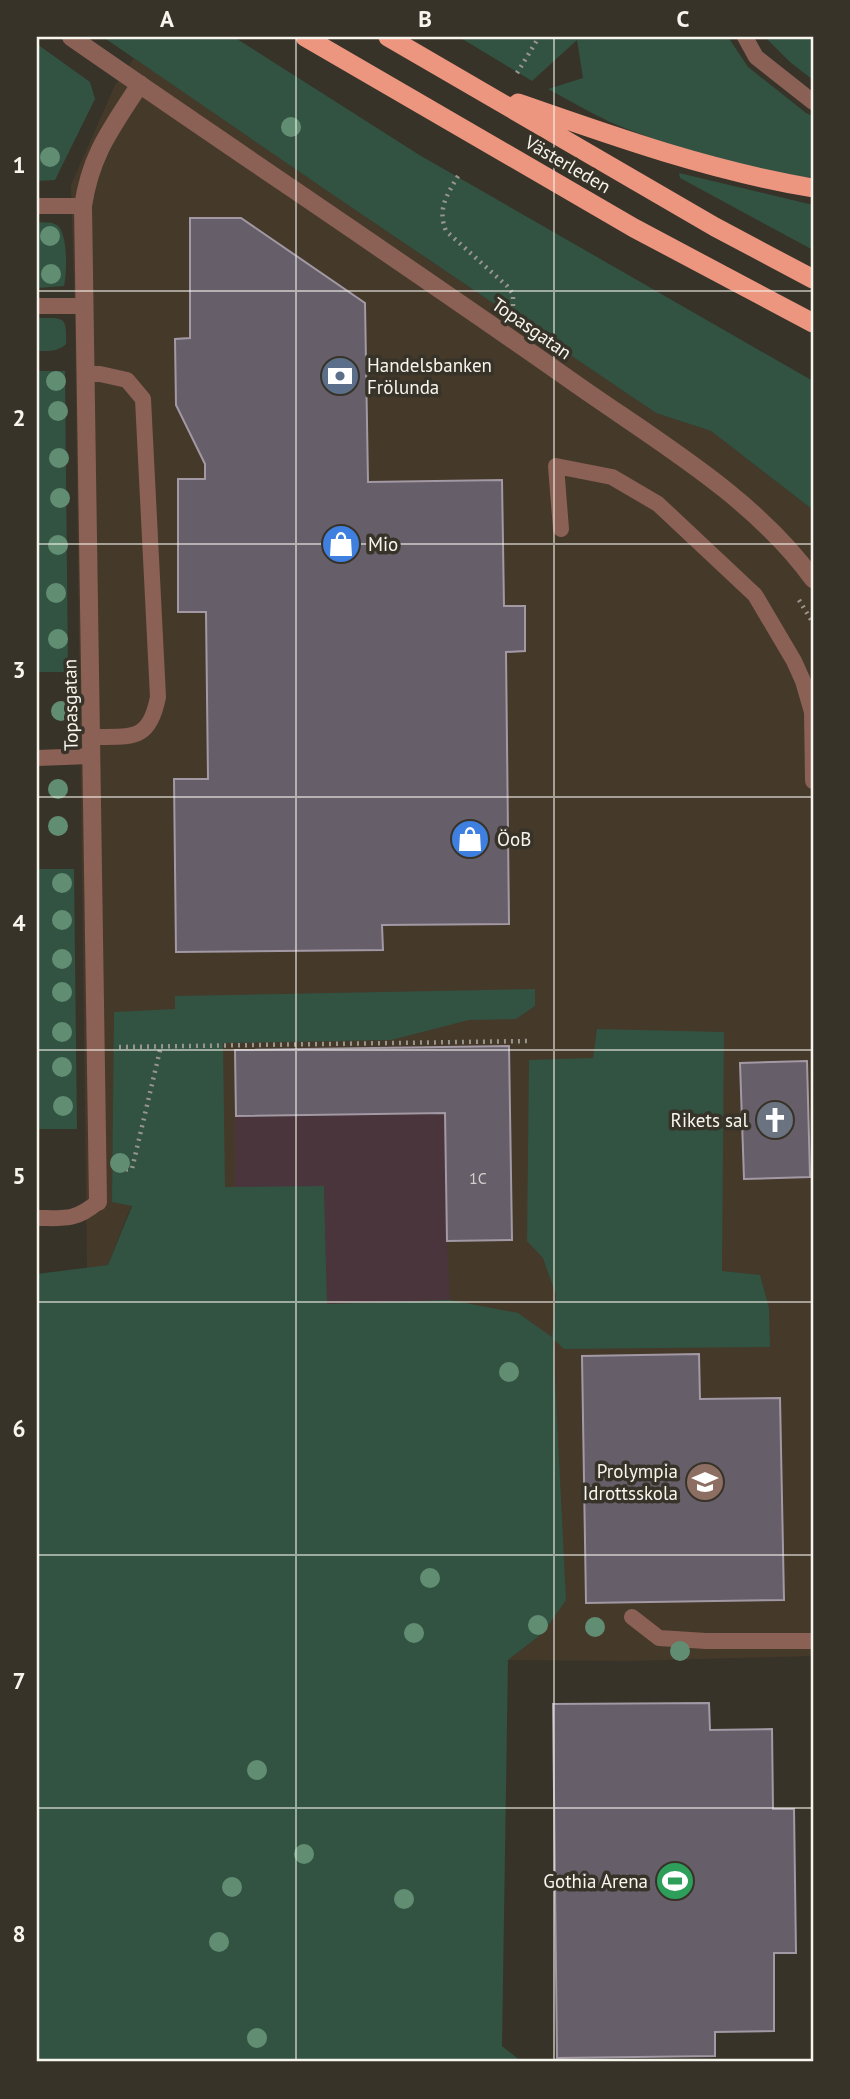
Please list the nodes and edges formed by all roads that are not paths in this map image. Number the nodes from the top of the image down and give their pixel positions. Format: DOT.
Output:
graph roads {
  1 [pos="71,37"];
  2 [pos="305,37"];
  3 [pos="388,37"];
  4 [pos="745,37"];
  5 [pos="140,84"];
  6 [pos="477,89"];
  7 [pos="813,102"];
  8 [pos="813,188"];
  9 [pos="37,206"];
  10 [pos="83,206"];
  11 [pos="813,279"];
  12 [pos="37,306"];
  13 [pos="84,306"];
  14 [pos="813,323"];
  15 [pos="85,374"];
  16 [pos="561,529"];
  17 [pos="813,579"];
  18 [pos="91,737"];
  19 [pos="91,756"];
  20 [pos="37,758"];
  21 [pos="813,780"];
  22 [pos="98,1202"];
  23 [pos="37,1218"];
  24 [pos="632,1617"];
  25 [pos="813,1641"];
  1 -- 5 [label="street, Topasgatan"];
  2 -- 14 [label="highway, Västerleden"];
  3 -- 6 [label="highway, Västerleden"];
  4 -- 7 [label="lane"];
  5 -- 10 [label="street, Topasgatan"];
  5 -- 17 [label="street, Topasgatan"];
  6 -- 8 [label="highway"];
  6 -- 11 [label="highway, Västerleden"];
  9 -- 10 [label="lane"];
  10 -- 13 [label="street, Topasgatan"];
  12 -- 13 [label="lane"];
  13 -- 15 [label="street, Topasgatan"];
  15 -- 18 [label="street, Topasgatan"];
  15 -- 18 [label="lane"];
  16 -- 21 [label="lane"];
  18 -- 19 [label="street, Topasgatan"];
  19 -- 20 [label="lane"];
  19 -- 22 [label="street, Topasgatan"];
  22 -- 23 [label="lane"];
  24 -- 25 [label="lane"];
}
